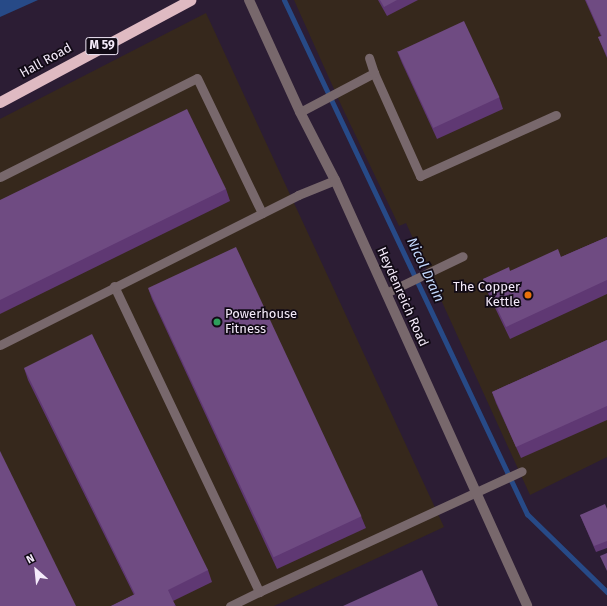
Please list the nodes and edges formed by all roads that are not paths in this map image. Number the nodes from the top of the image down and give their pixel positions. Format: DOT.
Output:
graph roads {
  1 [pos="190,0"];
  2 [pos="249,0"];
  3 [pos="369,58"];
  4 [pos="374,73"];
  5 [pos="0,102"];
  6 [pos="300,112"];
  7 [pos="556,115"];
  8 [pos="0,177"];
  9 [pos="335,180"];
  10 [pos="262,213"];
  11 [pos="463,256"];
  12 [pos="114,286"];
  13 [pos="386,293"];
  14 [pos="0,345"];
  15 [pos="522,471"];
  16 [pos="477,492"];
  17 [pos="259,592"];
  18 [pos="230,606"];
  19 [pos="527,606"];
  1 -- 5 [label="highway, Hall Road / M 59"];
  2 -- 6 [label="street, Heydenreich Road"];
  3 -- 4 [label="lane"];
  4 -- 6 [label="lane"];
  4 -- 7 [label="lane"];
  6 -- 9 [label="street, Heydenreich Road"];
  8 -- 10 [label="lane"];
  9 -- 10 [label="lane"];
  9 -- 13 [label="street, Heydenreich Road"];
  10 -- 12 [label="lane"];
  11 -- 13 [label="lane"];
  12 -- 14 [label="lane"];
  12 -- 17 [label="lane"];
  13 -- 16 [label="street, Heydenreich Road"];
  15 -- 16 [label="lane"];
  16 -- 17 [label="lane"];
  16 -- 19 [label="street, Heydenreich Road"];
  17 -- 18 [label="lane"];
}
